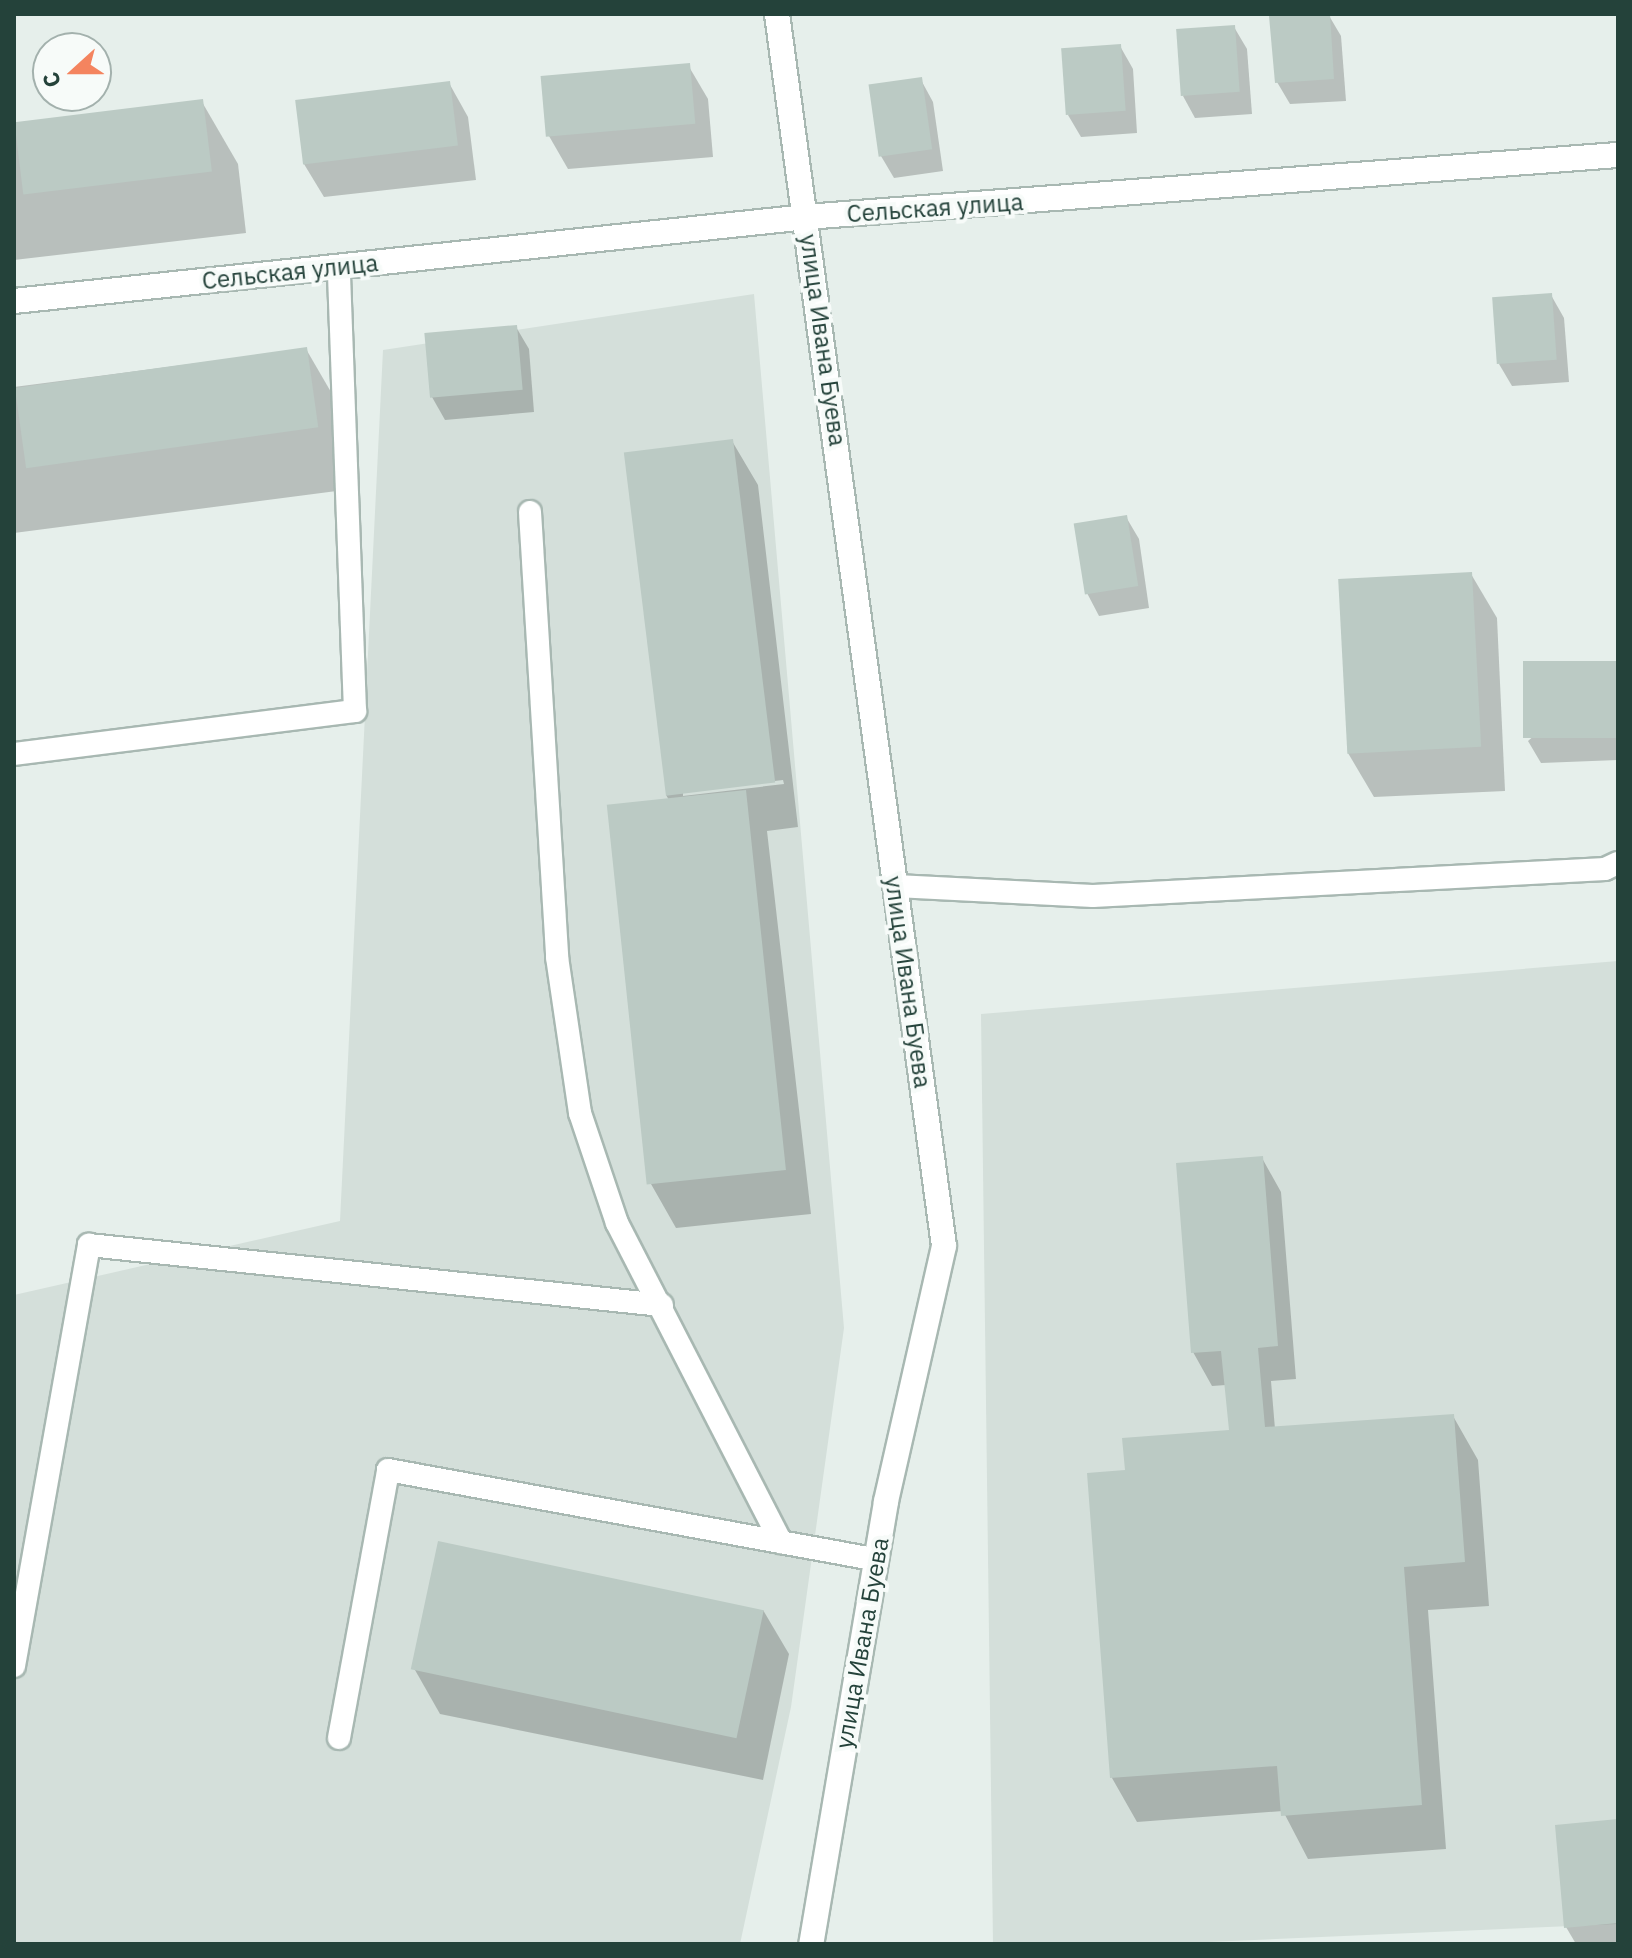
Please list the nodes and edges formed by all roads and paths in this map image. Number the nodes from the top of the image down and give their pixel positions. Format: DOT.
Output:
graph roads {
  1 [pos="777,14"];
  2 [pos="1618,155"];
  3 [pos="806,217"];
  4 [pos="339,267"];
  5 [pos="14,301"];
  6 [pos="530,512"];
  7 [pos="14,754"];
  8 [pos="1618,863"];
  9 [pos="896,886"];
  10 [pos="662,1305"];
  11 [pos="781,1542"];
  12 [pos="877,1560"];
  13 [pos="14,1666"];
  14 [pos="339,1738"];
  15 [pos="811,1944"];
  1 -- 3 [label="street, улица Ивана Буева"];
  2 -- 3 [label="street, Сельская улица"];
  3 -- 4 [label="street, Сельская улица"];
  3 -- 9 [label="street, улица Ивана Буева"];
  4 -- 5 [label="street, Сельская улица"];
  4 -- 7 [label="lane"];
  6 -- 10 [label="lane"];
  8 -- 9 [label="lane"];
  9 -- 12 [label="street, улица Ивана Буева"];
  10 -- 11 [label="lane"];
  10 -- 13 [label="lane"];
  11 -- 12 [label="lane"];
  11 -- 14 [label="lane"];
  12 -- 15 [label="street, улица Ивана Буева"];
}
